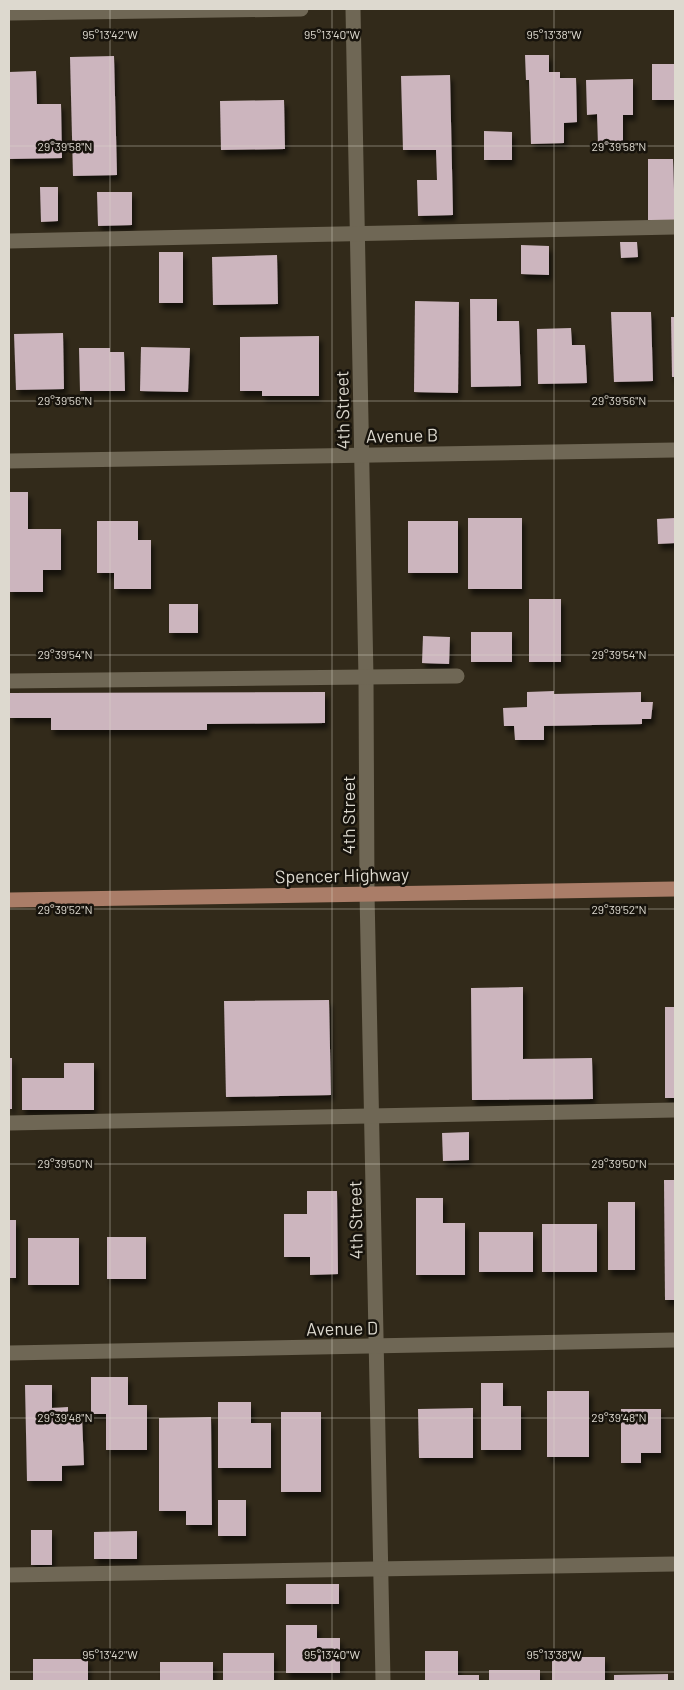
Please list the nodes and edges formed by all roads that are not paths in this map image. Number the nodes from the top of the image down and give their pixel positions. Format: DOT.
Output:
graph roads {
  1 [pos="301,9"];
  2 [pos="354,9"];
  3 [pos="9,13"];
  4 [pos="675,227"];
  5 [pos="358,235"];
  6 [pos="9,241"];
  7 [pos="675,450"];
  8 [pos="362,455"];
  9 [pos="9,462"];
  10 [pos="457,676"];
  11 [pos="366,678"];
  12 [pos="9,681"];
  13 [pos="675,889"];
  14 [pos="368,893"];
  15 [pos="9,900"];
  16 [pos="675,1110"];
  17 [pos="372,1116"];
  18 [pos="9,1123"];
  19 [pos="675,1340"];
  20 [pos="376,1346"];
  21 [pos="9,1353"];
  22 [pos="675,1564"];
  23 [pos="381,1569"];
  24 [pos="9,1575"];
  25 [pos="383,1681"];
  1 -- 3 [label="street"];
  2 -- 5 [label="street, 4th Street"];
  4 -- 5 [label="street"];
  5 -- 6 [label="street"];
  5 -- 8 [label="street, 4th Street"];
  7 -- 8 [label="street, Avenue B"];
  8 -- 9 [label="street, Avenue B"];
  8 -- 11 [label="street, 4th Street"];
  10 -- 11 [label="street"];
  11 -- 12 [label="street"];
  11 -- 14 [label="street, 4th Street"];
  13 -- 14 [label="main road, Spencer Highway"];
  14 -- 15 [label="main road, Spencer Highway"];
  14 -- 17 [label="street, 4th Street"];
  16 -- 17 [label="street"];
  17 -- 18 [label="street"];
  17 -- 20 [label="street, 4th Street"];
  19 -- 20 [label="street, Avenue D"];
  20 -- 21 [label="street, Avenue D"];
  20 -- 23 [label="street, 4th Street"];
  22 -- 23 [label="street"];
  23 -- 24 [label="street"];
  23 -- 25 [label="street, 4th Street"];
}
